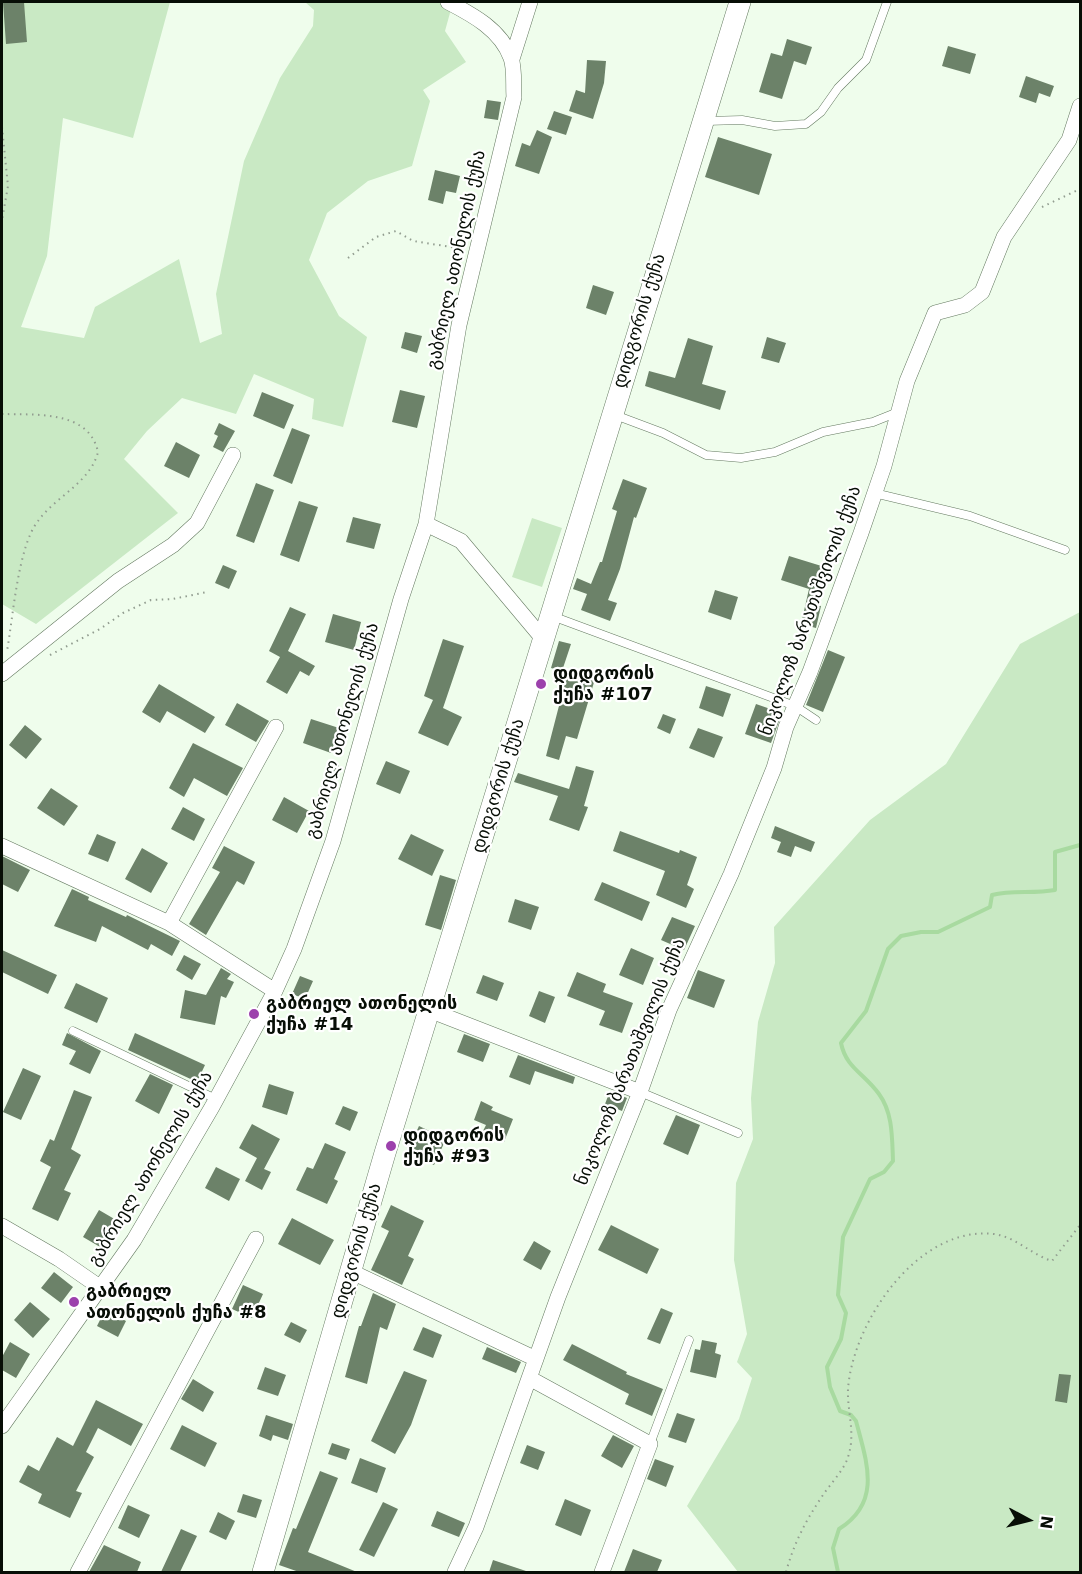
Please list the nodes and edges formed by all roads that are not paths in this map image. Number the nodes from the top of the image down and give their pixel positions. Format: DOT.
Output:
graph roads {
  1 [pos="448,2"];
  2 [pos="530,2"];
  3 [pos="740,2"];
  4 [pos="887,2"];
  5 [pos="512,59"];
  6 [pos="1080,106"];
  7 [pos="701,121"];
  8 [pos="898,412"];
  9 [pos="611,413"];
  10 [pos="233,456"];
  11 [pos="874,493"];
  12 [pos="426,524"];
  13 [pos="1065,550"];
  14 [pos="551,616"];
  15 [pos="544,640"];
  16 [pos="2,674"];
  17 [pos="795,706"];
  18 [pos="816,720"];
  19 [pos="276,727"];
  20 [pos="2,846"];
  21 [pos="170,923"];
  22 [pos="275,991"];
  23 [pos="429,1010"];
  24 [pos="73,1031"];
  25 [pos="640,1092"];
  26 [pos="216,1099"];
  27 [pos="738,1133"];
  28 [pos="2,1226"];
  29 [pos="256,1239"];
  30 [pos="352,1272"];
  31 [pos="101,1288"];
  32 [pos="689,1340"];
  33 [pos="536,1359"];
  34 [pos="531,1379"];
  35 [pos="2,1426"];
  36 [pos="650,1444"];
  37 [pos="78,1572"];
  38 [pos="263,1572"];
  39 [pos="455,1572"];
  40 [pos="602,1572"];
  1 -- 5 [label="street"];
  2 -- 5 [label="street"];
  3 -- 7 [label="street, დიდგორის ქუჩა"];
  4 -- 7 [label="lane"];
  5 -- 12 [label="street, გაბრიელ ათონელის ქუჩა"];
  6 -- 8 [label="street, ნიკოლოზ ბარათაშვილის ქუჩა"];
  7 -- 9 [label="street, დიდგორის ქუჩა"];
  8 -- 9 [label="lane"];
  8 -- 11 [label="street, ნიკოლოზ ბარათაშვილის ქუჩა"];
  9 -- 14 [label="street, დიდგორის ქუჩა"];
  10 -- 16 [label="street"];
  11 -- 13 [label="lane"];
  11 -- 17 [label="street, ნიკოლოზ ბარათაშვილის ქუჩა"];
  12 -- 15 [label="street"];
  12 -- 22 [label="street, გაბრიელ ათონელის ქუჩა"];
  14 -- 15 [label="street, დიდგორის ქუჩა"];
  14 -- 17 [label="lane"];
  15 -- 23 [label="street, დიდგორის ქუჩა"];
  17 -- 18 [label="lane"];
  17 -- 25 [label="street, ნიკოლოზ ბარათაშვილის ქუჩა"];
  19 -- 21 [label="street"];
  20 -- 21 [label="street"];
  21 -- 22 [label="street"];
  22 -- 26 [label="street, გაბრიელ ათონელის ქუჩა"];
  23 -- 25 [label="street"];
  23 -- 30 [label="street, დიდგორის ქუჩა"];
  24 -- 26 [label="lane"];
  25 -- 27 [label="lane"];
  25 -- 33 [label="street, ნიკოლოზ ბარათაშვილის ქუჩა"];
  26 -- 31 [label="street, გაბრიელ ათონელის ქუჩა"];
  28 -- 31 [label="street"];
  29 -- 37 [label="street"];
  30 -- 33 [label="street"];
  30 -- 38 [label="street, დიდგორის ქუჩა"];
  31 -- 35 [label="street, გაბრიელ ათონელის ქუჩა"];
  32 -- 36 [label="lane"];
  33 -- 34 [label="street, ნიკოლოზ ბარათაშვილის ქუჩა"];
  34 -- 36 [label="street"];
  34 -- 39 [label="street, ნიკოლოზ ბარათაშვილის ქუჩა"];
  36 -- 40 [label="street"];
}
